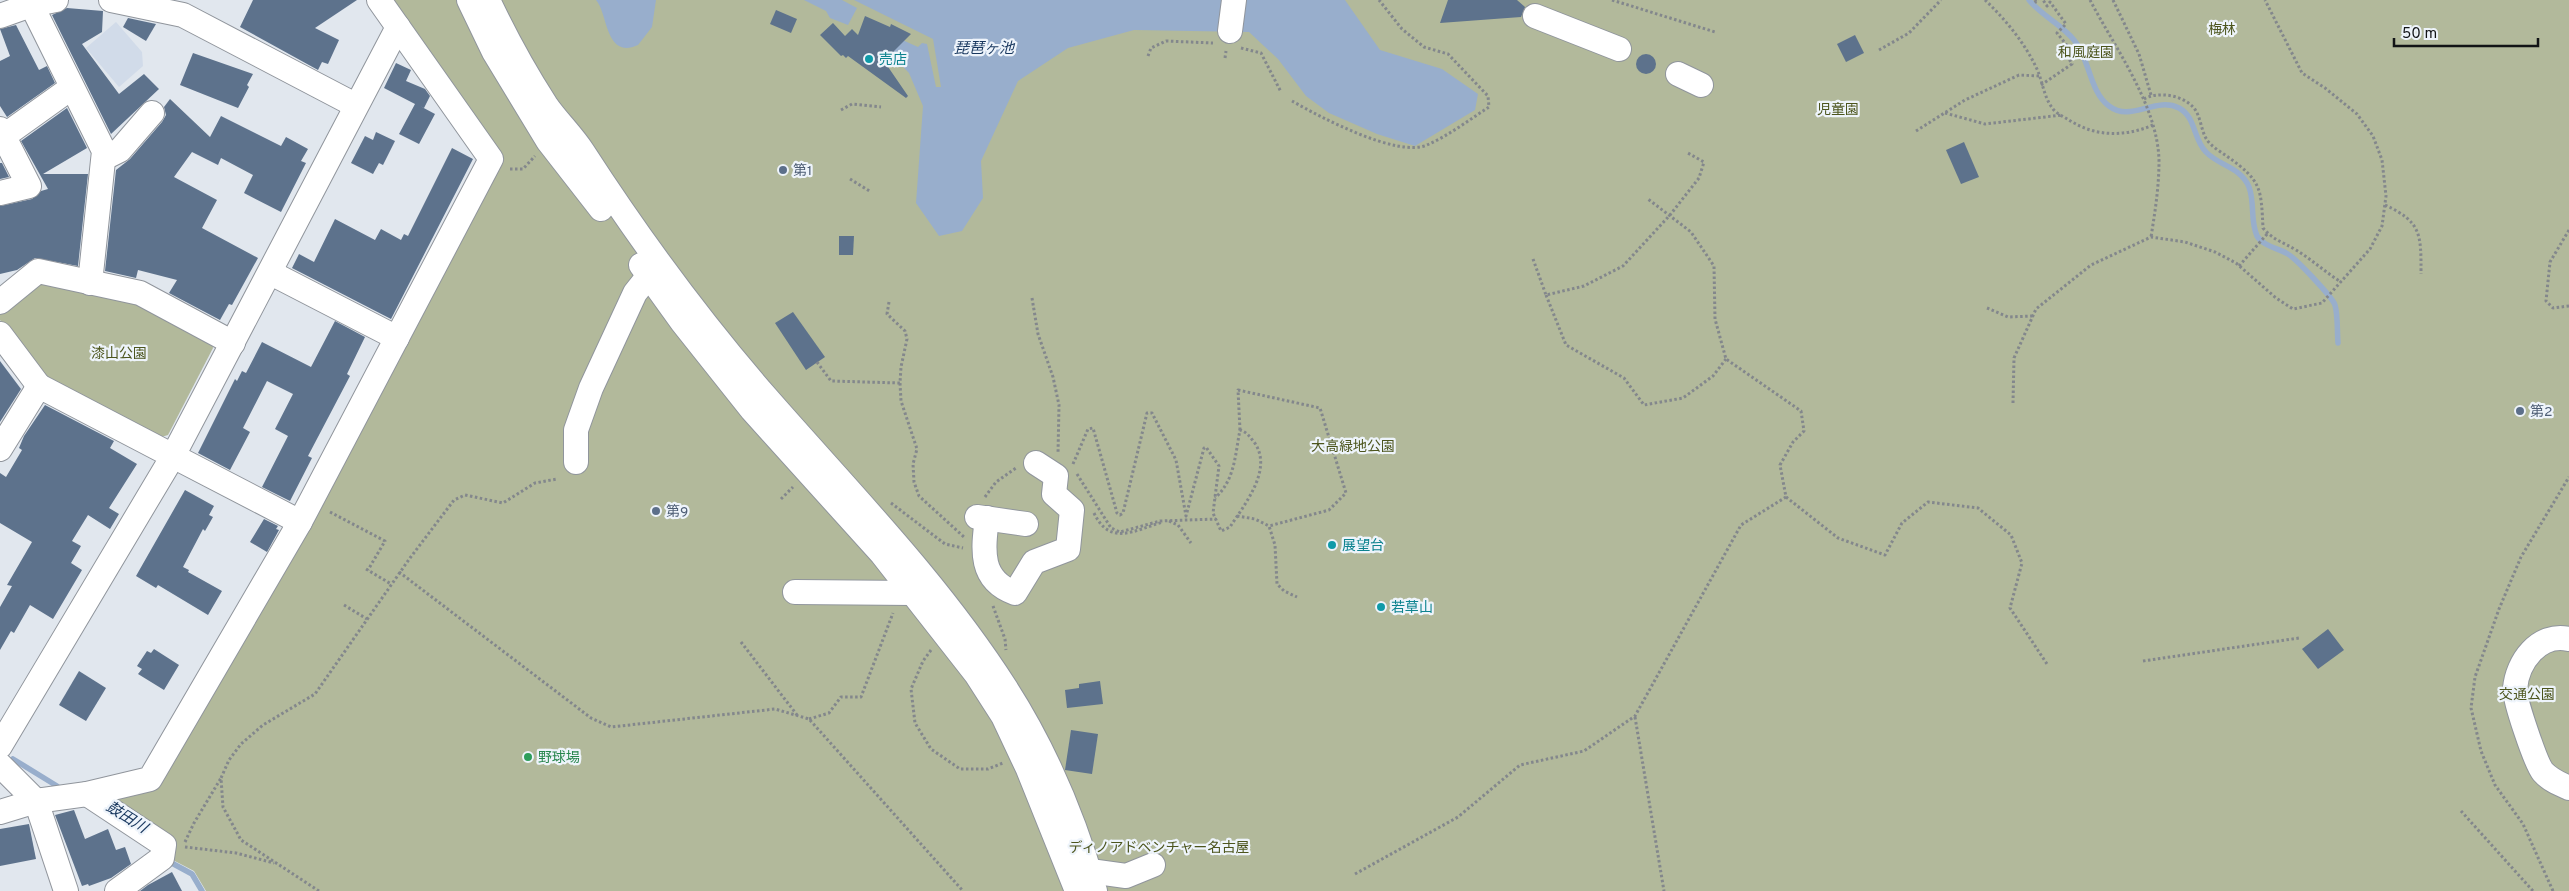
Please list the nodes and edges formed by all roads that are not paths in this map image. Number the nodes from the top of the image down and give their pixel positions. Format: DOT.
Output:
graph roads {
  1 [pos="56,0"];
  2 [pos="111,0"];
  3 [pos="379,0"];
  4 [pos="469,0"];
  5 [pos="488,0"];
  6 [pos="1234,0"];
  7 [pos="30,2"];
  8 [pos="186,7"];
  9 [pos="0,16"];
  10 [pos="1535,16"];
  11 [pos="398,27"];
  12 [pos="1228,40"];
  13 [pos="1619,49"];
  14 [pos="1678,74"];
  15 [pos="1701,85"];
  16 [pos="71,88"];
  17 [pos="355,105"];
  18 [pos="152,113"];
  19 [pos="2,132"];
  20 [pos="104,158"];
  21 [pos="583,160"];
  22 [pos="0,193"];
  23 [pos="658,264"];
  24 [pos="270,273"];
  25 [pos="90,283"];
  26 [pos="0,302"];
  27 [pos="0,334"];
  28 [pos="397,338"];
  29 [pos="232,343"];
  30 [pos="39,386"];
  31 [pos="0,449"];
  32 [pos="173,456"];
  33 [pos="576,462"];
  34 [pos="1047,463"];
  35 [pos="300,522"];
  36 [pos="1026,524"];
  37 [pos="795,592"];
  38 [pos="914,593"];
  39 [pos="2569,638"];
  40 [pos="0,746"];
  41 [pos="0,765"];
  42 [pos="2569,788"];
  43 [pos="86,794"];
  44 [pos="36,801"];
  45 [pos="0,812"];
  46 [pos="1153,865"];
  47 [pos="1092,881"];
  48 [pos="66,891"];
  49 [pos="118,891"];
  50 [pos="1077,891"];
  1 -- 7 [label="street"];
  2 -- 8 [label="street"];
  3 -- 11 [label="street"];
  4 -- 21 [label="street"];
  5 -- 21 [label="street"];
  6 -- 12 [label="street"];
  7 -- 9 [label="street"];
  7 -- 16 [label="street"];
  8 -- 17 [label="street"];
  10 -- 13 [label="street"];
  11 -- 17 [label="street"];
  11 -- 28 [label="street"];
  14 -- 15 [label="street"];
  16 -- 19 [label="street"];
  16 -- 20 [label="street"];
  17 -- 24 [label="street"];
  18 -- 20 [label="street"];
  19 -- 22 [label="street"];
  20 -- 25 [label="street"];
  21 -- 23 [label="street"];
  23 -- 33 [label="street"];
  23 -- 38 [label="street"];
  23 -- 47 [label="street"];
  24 -- 28 [label="street"];
  24 -- 29 [label="street"];
  25 -- 26 [label="street"];
  25 -- 29 [label="street"];
  27 -- 30 [label="street"];
  28 -- 35 [label="street"];
  29 -- 32 [label="street"];
  30 -- 31 [label="street"];
  30 -- 32 [label="street"];
  32 -- 35 [label="street"];
  32 -- 40 [label="street"];
  34 -- 36 [label="street"];
  35 -- 43 [label="street"];
  37 -- 38 [label="street"];
  38 -- 50 [label="street"];
  39 -- 42 [label="street"];
  41 -- 44 [label="street"];
  43 -- 44 [label="street"];
  43 -- 49 [label="street"];
  44 -- 45 [label="street"];
  44 -- 48 [label="street"];
  46 -- 47 [label="street"];
}
